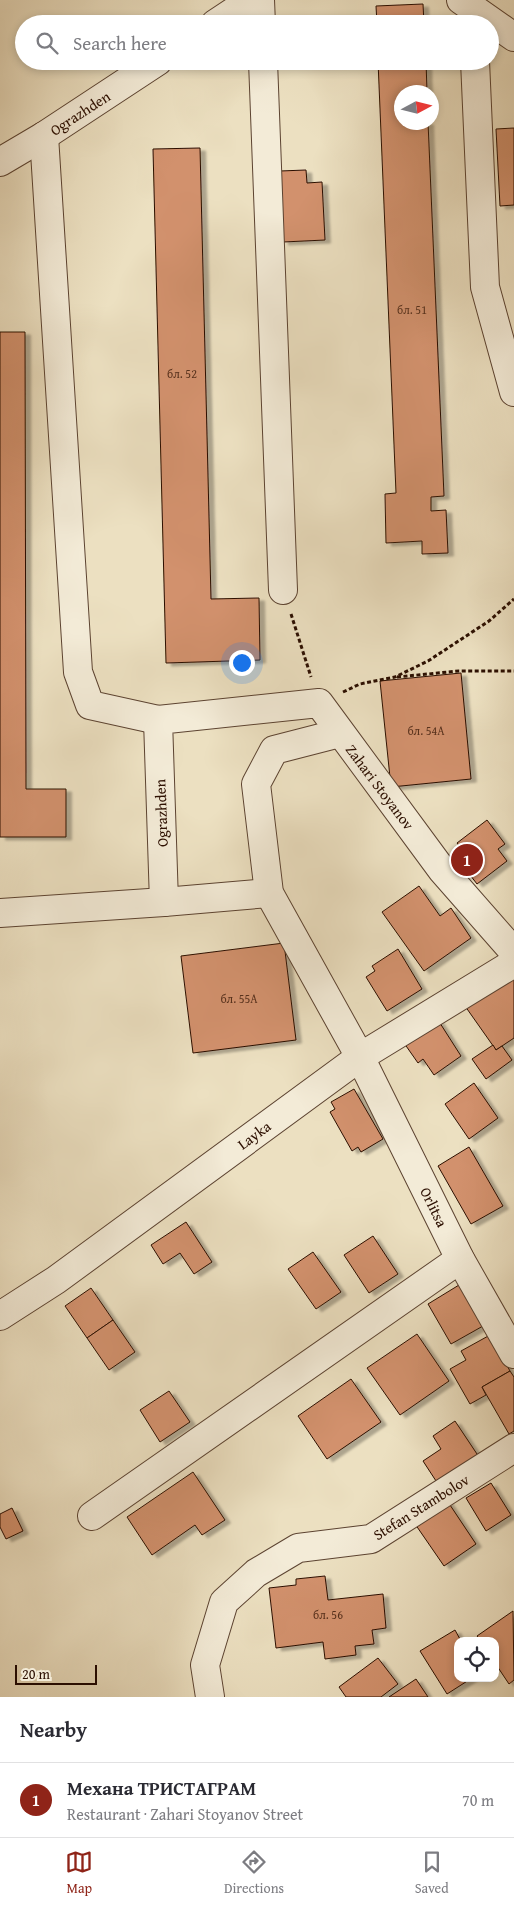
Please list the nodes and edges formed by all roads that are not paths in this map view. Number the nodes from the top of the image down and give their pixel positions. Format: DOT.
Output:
graph roads {
  1 [pos="251,0"];
  2 [pos="260,0"];
  3 [pos="228,15"];
  4 [pos="261,15"];
  5 [pos="499,28"];
  6 [pos="514,37"];
  7 [pos="144,70"];
  8 [pos="263,70"];
  9 [pos="475,70"];
  10 [pos="44,136"];
  11 [pos="0,162"];
  12 [pos="514,392"];
  13 [pos="284,590"];
  14 [pos="158,720"];
  15 [pos="340,733"];
  16 [pos="269,893"];
  17 [pos="164,902"];
  18 [pos="0,913"];
  19 [pos="514,952"];
  20 [pos="514,963"];
  21 [pos="360,1057"];
  22 [pos="460,1260"];
  23 [pos="0,1316"];
  24 [pos="514,1354"];
  25 [pos="514,1448"];
  26 [pos="92,1516"];
  27 [pos="210,1697"];
  1 -- 3 [label="street"];
  2 -- 4 [label="street"];
  5 -- 6 [label="street"];
  7 -- 10 [label="street, Ograzhden"];
  8 -- 13 [label="street"];
  9 -- 12 [label="street"];
  10 -- 11 [label="street, Ograzhden"];
  10 -- 14 [label="street"];
  14 -- 15 [label="street, Zahari Stoyanov"];
  14 -- 17 [label="street, Ograzhden"];
  15 -- 16 [label="street"];
  15 -- 19 [label="street, Zahari Stoyanov"];
  16 -- 17 [label="street"];
  16 -- 21 [label="street, Orlitsa"];
  17 -- 18 [label="street"];
  20 -- 21 [label="street, Layka"];
  21 -- 22 [label="street, Orlitsa"];
  21 -- 23 [label="street, Layka"];
  22 -- 24 [label="street, Orlitsa"];
  22 -- 26 [label="street"];
  25 -- 27 [label="street, Stefan Stambolov"];
}
